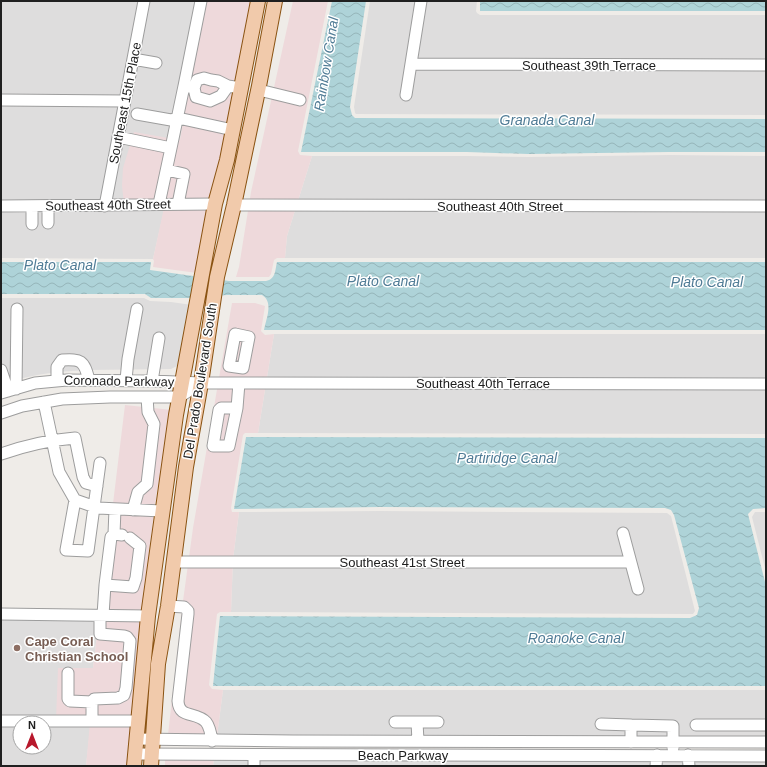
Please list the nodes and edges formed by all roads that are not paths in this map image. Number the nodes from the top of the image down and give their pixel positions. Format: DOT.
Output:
graph roads {
  1 [pos="144,1"];
  2 [pos="201,1"];
  3 [pos="255,1"];
  4 [pos="275,1"];
  5 [pos="421,1"];
  6 [pos="133,58"];
  7 [pos="156,63"];
  8 [pos="412,64"];
  9 [pos="766,65"];
  10 [pos="189,87"];
  11 [pos="234,87"];
  12 [pos="258,90"];
  13 [pos="406,95"];
  14 [pos="1,100"];
  15 [pos="300,100"];
  16 [pos="125,101"];
  17 [pos="137,114"];
  18 [pos="178,118"];
  19 [pos="232,130"];
  20 [pos="118,137"];
  21 [pos="171,148"];
  22 [pos="167,170"];
  23 [pos="221,181"];
  24 [pos="159,204"];
  25 [pos="178,204"];
  26 [pos="215,204"];
  27 [pos="1,206"];
  28 [pos="32,206"];
  29 [pos="48,206"];
  30 [pos="105,206"];
  31 [pos="234,206"];
  32 [pos="766,206"];
  33 [pos="48,223"];
  34 [pos="32,224"];
  35 [pos="228,231"];
  36 [pos="17,309"];
  37 [pos="138,309"];
  38 [pos="160,338"];
  39 [pos="236,367"];
  40 [pos="1,370"];
  41 [pos="89,380"];
  42 [pos="126,380"];
  43 [pos="57,381"];
  44 [pos="152,381"];
  45 [pos="182,382"];
  46 [pos="201,383"];
  47 [pos="236,383"];
  48 [pos="766,384"];
  49 [pos="8,391"];
  50 [pos="147,397"];
  51 [pos="179,397"];
  52 [pos="44,402"];
  53 [pos="237,408"];
  54 [pos="1,413"];
  55 [pos="52,441"];
  56 [pos="1,454"];
  57 [pos="100,463"];
  58 [pos="98,486"];
  59 [pos="75,500"];
  60 [pos="95,507"];
  61 [pos="115,509"];
  62 [pos="133,510"];
  63 [pos="162,511"];
  64 [pos="623,533"];
  65 [pos="122,535"];
  66 [pos="158,547"];
  67 [pos="174,562"];
  68 [pos="630,562"];
  69 [pos="105,585"];
  70 [pos="638,589"];
  71 [pos="168,606"];
  72 [pos="1,614"];
  73 [pos="101,615"];
  74 [pos="148,616"];
  75 [pos="158,664"];
  76 [pos="68,673"];
  77 [pos="92,702"];
  78 [pos="1,721"];
  79 [pos="92,721"];
  80 [pos="138,721"];
  81 [pos="395,722"];
  82 [pos="417,722"];
  83 [pos="438,722"];
  84 [pos="601,724"];
  85 [pos="696,724"];
  86 [pos="714,724"];
  87 [pos="631,725"];
  88 [pos="763,725"];
  89 [pos="136,739"];
  90 [pos="153,739"];
  91 [pos="212,741"];
  92 [pos="392,741"];
  93 [pos="418,741"];
  94 [pos="538,742"];
  95 [pos="631,742"];
  96 [pos="673,742"];
  97 [pos="714,742"];
  98 [pos="763,742"];
  99 [pos="392,754"];
  100 [pos="254,755"];
  101 [pos="673,755"];
  102 [pos="766,756"];
  103 [pos="540,759"];
  104 [pos="135,760"];
  105 [pos="151,760"];
  106 [pos="656,760"];
  107 [pos="688,761"];
  108 [pos="254,766"];
  1 -- 6 [label="street, Southeast 15th Place"];
  2 -- 10 [label="street"];
  3 -- 11 [label="main road, Del Prado Boulevard South"];
  4 -- 12 [label="main road, Del Prado Boulevard South"];
  5 -- 8 [label="street"];
  6 -- 7 [label="street"];
  6 -- 16 [label="street, Southeast 15th Place"];
  8 -- 9 [label="street, Southeast 39th Terrace"];
  8 -- 13 [label="street"];
  10 -- 11 [label="street"];
  10 -- 11 [label="street"];
  10 -- 18 [label="street"];
  11 -- 19 [label="main road, Del Prado Boulevard South"];
  12 -- 15 [label="street"];
  12 -- 31 [label="main road, Del Prado Boulevard South"];
  14 -- 16 [label="street"];
  16 -- 20 [label="street, Southeast 15th Place"];
  17 -- 18 [label="street"];
  18 -- 19 [label="street"];
  18 -- 21 [label="street"];
  19 -- 23 [label="main road, Del Prado Boulevard South"];
  20 -- 21 [label="street"];
  20 -- 30 [label="street, Southeast 15th Place"];
  21 -- 22 [label="street"];
  22 -- 24 [label="street"];
  22 -- 25 [label="street"];
  23 -- 26 [label="main road, Del Prado Boulevard South"];
  23 -- 31 [label="main road"];
  24 -- 25 [label="street, Southeast 40th Street"];
  24 -- 30 [label="street, Southeast 40th Street"];
  25 -- 26 [label="street, Southeast 40th Street"];
  26 -- 35 [label="main road"];
  26 -- 45 [label="main road, Del Prado Boulevard South"];
  27 -- 28 [label="street, Southeast 40th Street"];
  28 -- 29 [label="street, Southeast 40th Street"];
  28 -- 34 [label="street"];
  29 -- 30 [label="street, Southeast 40th Street"];
  29 -- 33 [label="street"];
  31 -- 32 [label="street, Southeast 40th Street"];
  31 -- 35 [label="main road, Del Prado Boulevard South"];
  35 -- 46 [label="main road, Del Prado Boulevard South"];
  36 -- 49 [label="street"];
  37 -- 42 [label="street"];
  38 -- 44 [label="street"];
  39 -- 47 [label="street"];
  40 -- 49 [label="street"];
  41 -- 42 [label="street, Coronado Parkway"];
  41 -- 43 [label="street, Coronado Parkway"];
  41 -- 43 [label="street"];
  42 -- 44 [label="street, Coronado Parkway"];
  43 -- 49 [label="street, Coronado Parkway"];
  44 -- 45 [label="street, Coronado Parkway"];
  45 -- 46 [label="street, Coronado Parkway"];
  45 -- 51 [label="main road, Del Prado Boulevard South"];
  46 -- 47 [label="street, Southeast 40th Terrace"];
  46 -- 51 [label="street, Coronado Parkway"];
  46 -- 67 [label="main road, Del Prado Boulevard South"];
  47 -- 48 [label="street, Southeast 40th Terrace"];
  47 -- 53 [label="street"];
  50 -- 51 [label="street, Coronado Parkway"];
  50 -- 52 [label="street, Coronado Parkway"];
  50 -- 62 [label="street"];
  51 -- 63 [label="main road, Del Prado Boulevard South"];
  52 -- 54 [label="street, Coronado Parkway"];
  52 -- 55 [label="street"];
  55 -- 56 [label="street"];
  55 -- 58 [label="street"];
  55 -- 59 [label="street"];
  57 -- 58 [label="street"];
  58 -- 60 [label="street"];
  59 -- 60 [label="street"];
  59 -- 60 [label="street"];
  60 -- 61 [label="street"];
  61 -- 62 [label="street"];
  61 -- 65 [label="street"];
  62 -- 63 [label="street"];
  63 -- 66 [label="main road, Del Prado Boulevard South"];
  64 -- 68 [label="street"];
  65 -- 69 [label="street"];
  65 -- 69 [label="street"];
  66 -- 67 [label="main road"];
  66 -- 74 [label="main road, Del Prado Boulevard South"];
  67 -- 68 [label="street, Southeast 41st Street"];
  67 -- 71 [label="main road, Del Prado Boulevard South"];
  68 -- 70 [label="street"];
  69 -- 73 [label="street"];
  71 -- 75 [label="main road, Del Prado Boulevard South"];
  71 -- 91 [label="street"];
  72 -- 73 [label="street"];
  73 -- 74 [label="street"];
  73 -- 77 [label="street"];
  74 -- 75 [label="main road"];
  74 -- 80 [label="main road, Del Prado Boulevard South"];
  75 -- 90 [label="main road, Del Prado Boulevard South"];
  76 -- 77 [label="street"];
  77 -- 79 [label="street"];
  78 -- 79 [label="street"];
  79 -- 80 [label="street"];
  80 -- 89 [label="main road, Del Prado Boulevard South"];
  81 -- 82 [label="street"];
  82 -- 83 [label="street"];
  82 -- 93 [label="street"];
  84 -- 87 [label="street"];
  85 -- 86 [label="street"];
  86 -- 88 [label="street"];
  86 -- 97 [label="street"];
  87 -- 95 [label="street"];
  87 -- 96 [label="street"];
  88 -- 98 [label="street"];
  89 -- 90 [label="street, Beach Parkway"];
  89 -- 104 [label="main road, Del Prado Boulevard South"];
  90 -- 91 [label="street, Beach Parkway"];
  90 -- 105 [label="main road, Del Prado Boulevard South"];
  91 -- 92 [label="street, Beach Parkway"];
  92 -- 93 [label="street, Beach Parkway"];
  92 -- 99 [label="street"];
  93 -- 94 [label="street, Beach Parkway"];
  94 -- 95 [label="street, Beach Parkway"];
  94 -- 103 [label="street"];
  95 -- 96 [label="street, Beach Parkway"];
  96 -- 97 [label="street, Beach Parkway"];
  96 -- 101 [label="street"];
  97 -- 98 [label="street, Beach Parkway"];
  99 -- 100 [label="street, Beach Parkway"];
  99 -- 103 [label="street, Beach Parkway"];
  100 -- 105 [label="street, Beach Parkway"];
  100 -- 108 [label="street"];
  101 -- 106 [label="street, Beach Parkway"];
  101 -- 107 [label="street, Beach Parkway"];
  102 -- 107 [label="street, Beach Parkway"];
  103 -- 106 [label="street, Beach Parkway"];
  104 -- 105 [label="street, Beach Parkway"];
}
